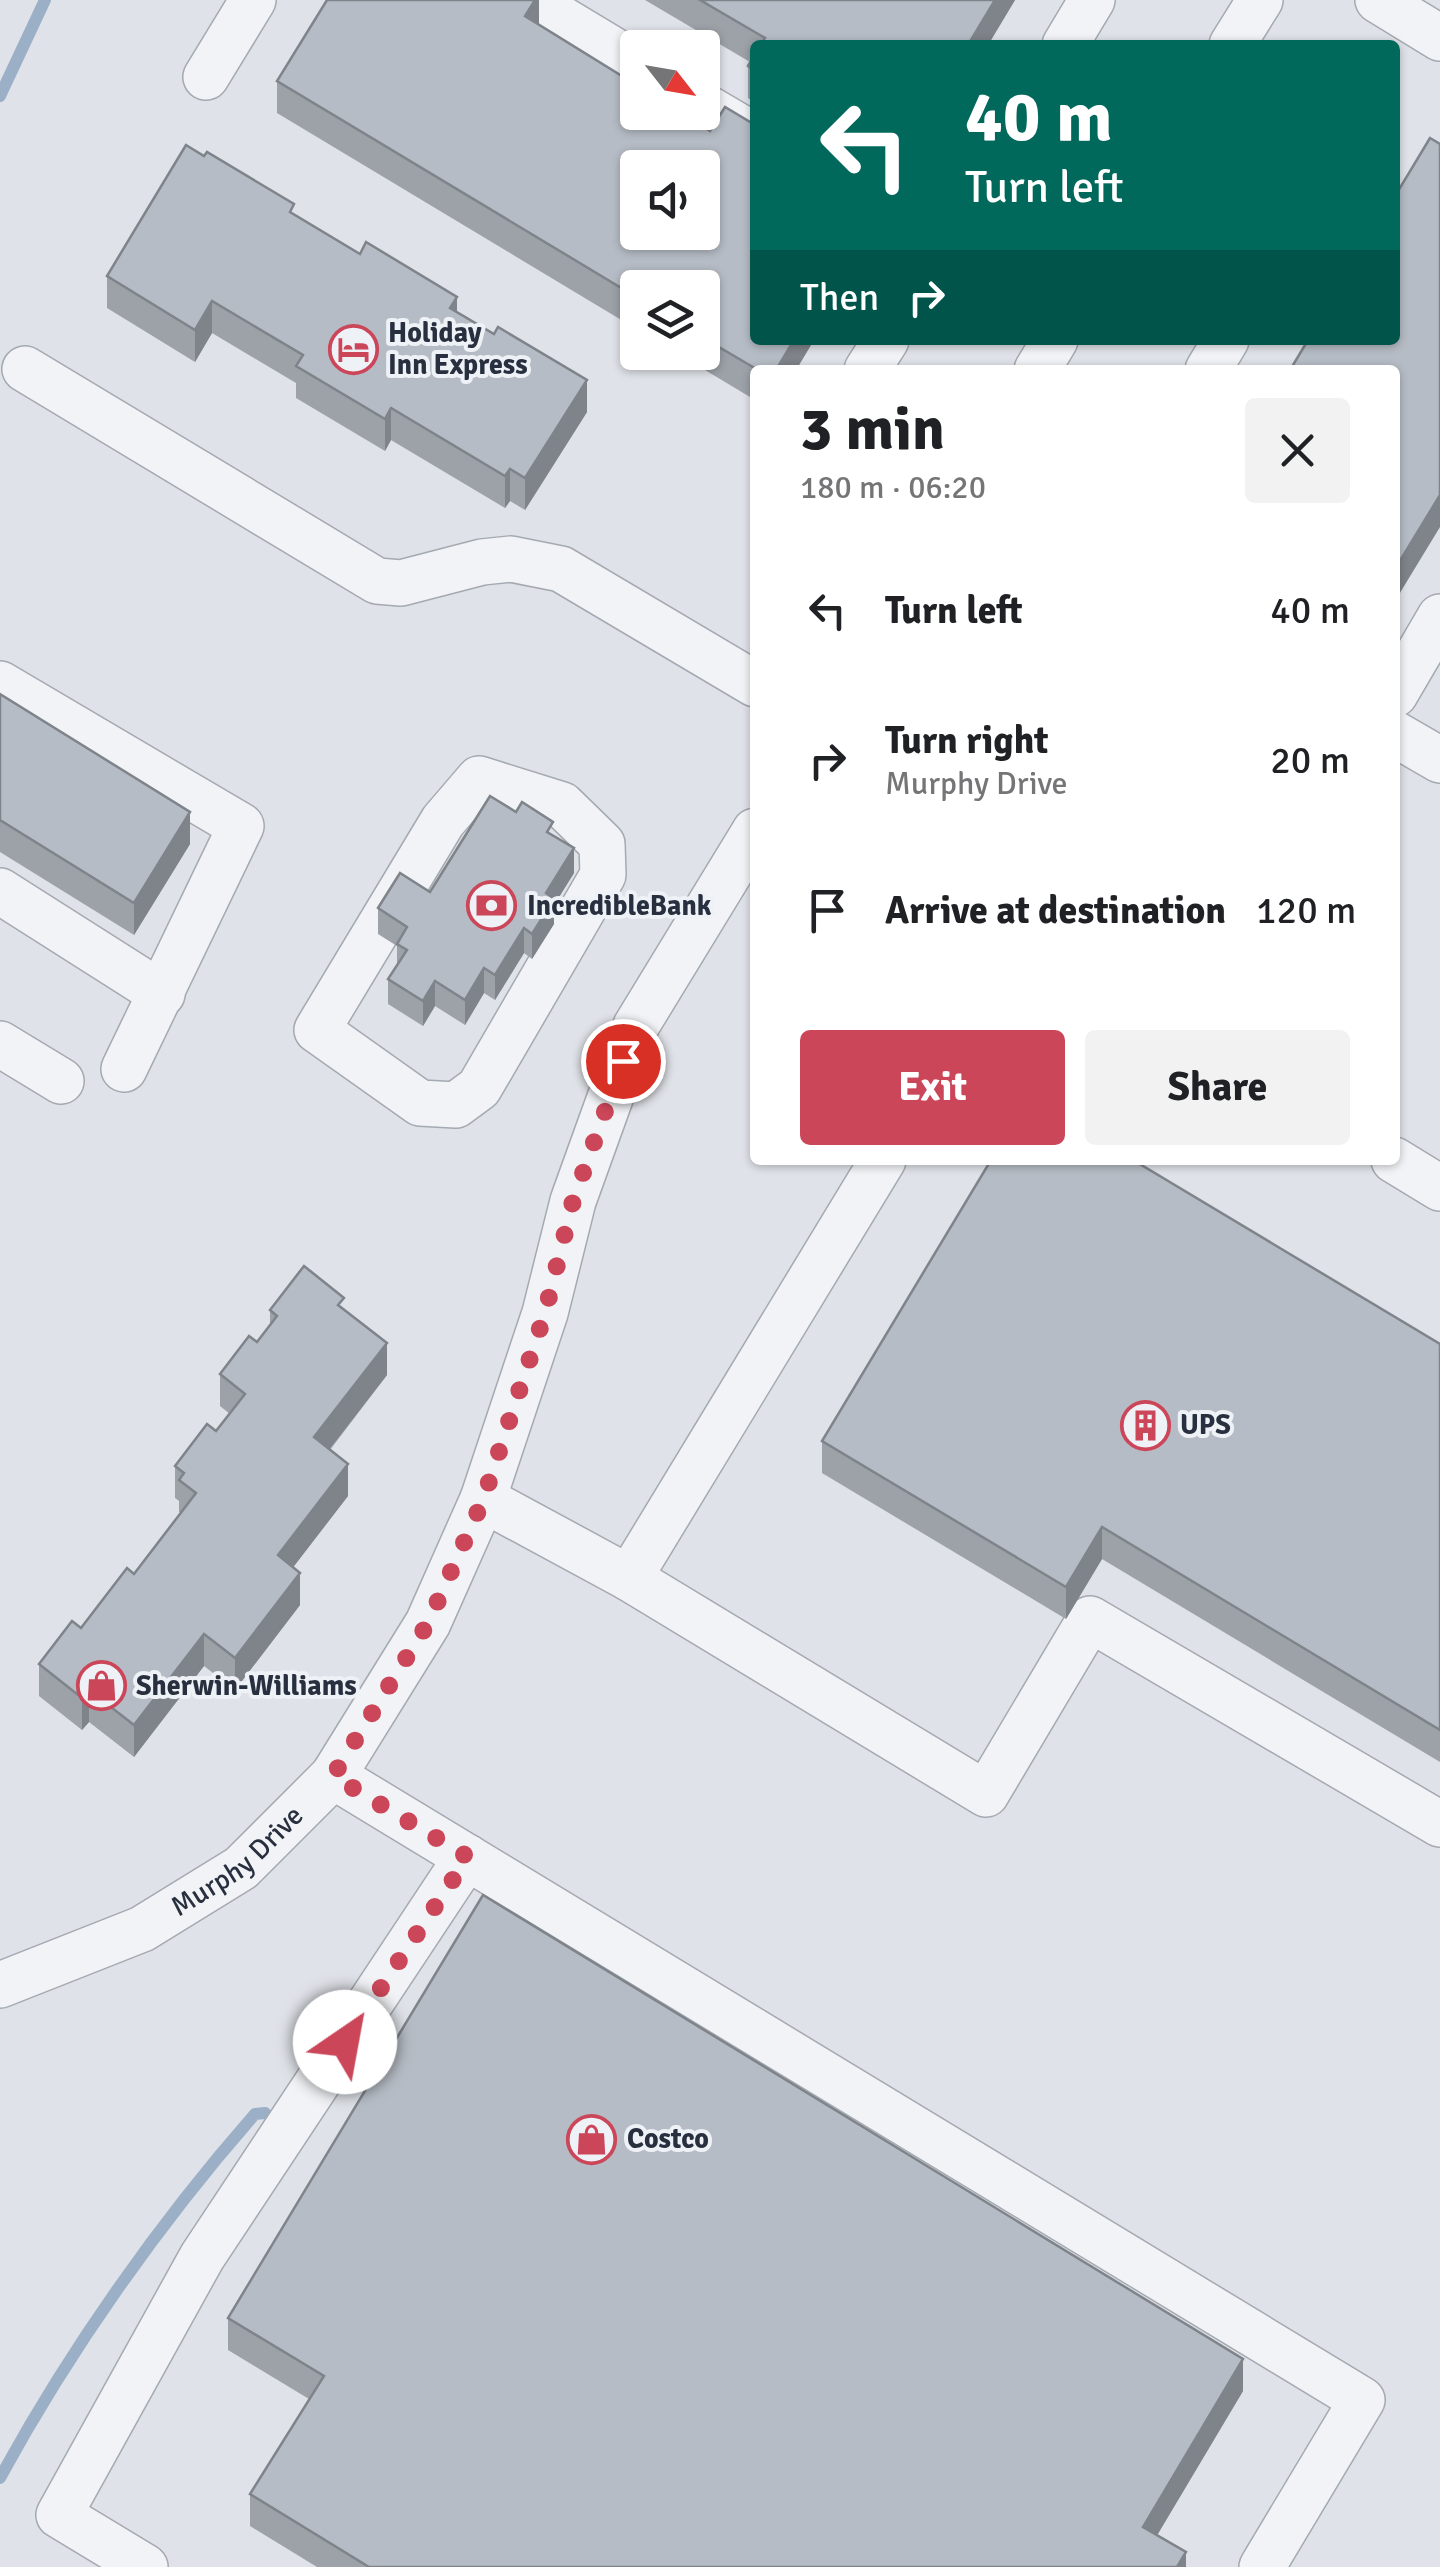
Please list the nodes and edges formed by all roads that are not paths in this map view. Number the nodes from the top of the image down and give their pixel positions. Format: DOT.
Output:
graph roads {
  1 [pos="253,0"];
  2 [pos="530,0"];
  3 [pos="1092,0"];
  4 [pos="1260,0"];
  5 [pos="1378,0"];
  6 [pos="1440,38"];
  7 [pos="1068,40"];
  8 [pos="1235,40"];
  9 [pos="620,54"];
  10 [pos="206,77"];
  11 [pos="720,116"];
  12 [pos="750,133"];
  13 [pos="25,369"];
  14 [pos="1440,617"];
  15 [pos="750,681"];
  16 [pos="0,684"];
  17 [pos="1400,685"];
  18 [pos="1400,737"];
  19 [pos="1440,760"];
  20 [pos="750,839"];
  21 [pos="0,891"];
  22 [pos="162,994"];
  23 [pos="0,1044"];
  24 [pos="124,1069"];
  25 [pos="61,1081"];
  26 [pos="420,1102"];
  27 [pos="1400,1164"];
  28 [pos="879,1165"];
  29 [pos="1440,1188"];
  30 [pos="483,1500"];
  31 [pos="630,1578"];
  32 [pos="333,1776"];
  33 [pos="1440,1824"];
  34 [pos="468,1857"];
  35 [pos="0,1985"];
  36 [pos="145,2567"];
  37 [pos="1262,2567"];
  1 -- 10 [label="street"];
  2 -- 9 [label="street"];
  3 -- 7 [label="street"];
  4 -- 8 [label="street"];
  5 -- 6 [label="street"];
  11 -- 12 [label="street"];
  13 -- 15 [label="street"];
  14 -- 17 [label="street"];
  16 -- 22 [label="street"];
  18 -- 19 [label="street"];
  20 -- 30 [label="street, Murphy Drive"];
  21 -- 22 [label="street"];
  22 -- 24 [label="street"];
  23 -- 25 [label="street"];
  26 -- 26 [label="street"];
  27 -- 29 [label="street"];
  28 -- 31 [label="street"];
  30 -- 31 [label="street"];
  30 -- 32 [label="street, Murphy Drive"];
  31 -- 33 [label="street"];
  32 -- 34 [label="street"];
  32 -- 35 [label="street, Murphy Drive"];
  34 -- 36 [label="street"];
  34 -- 37 [label="street"];
}
